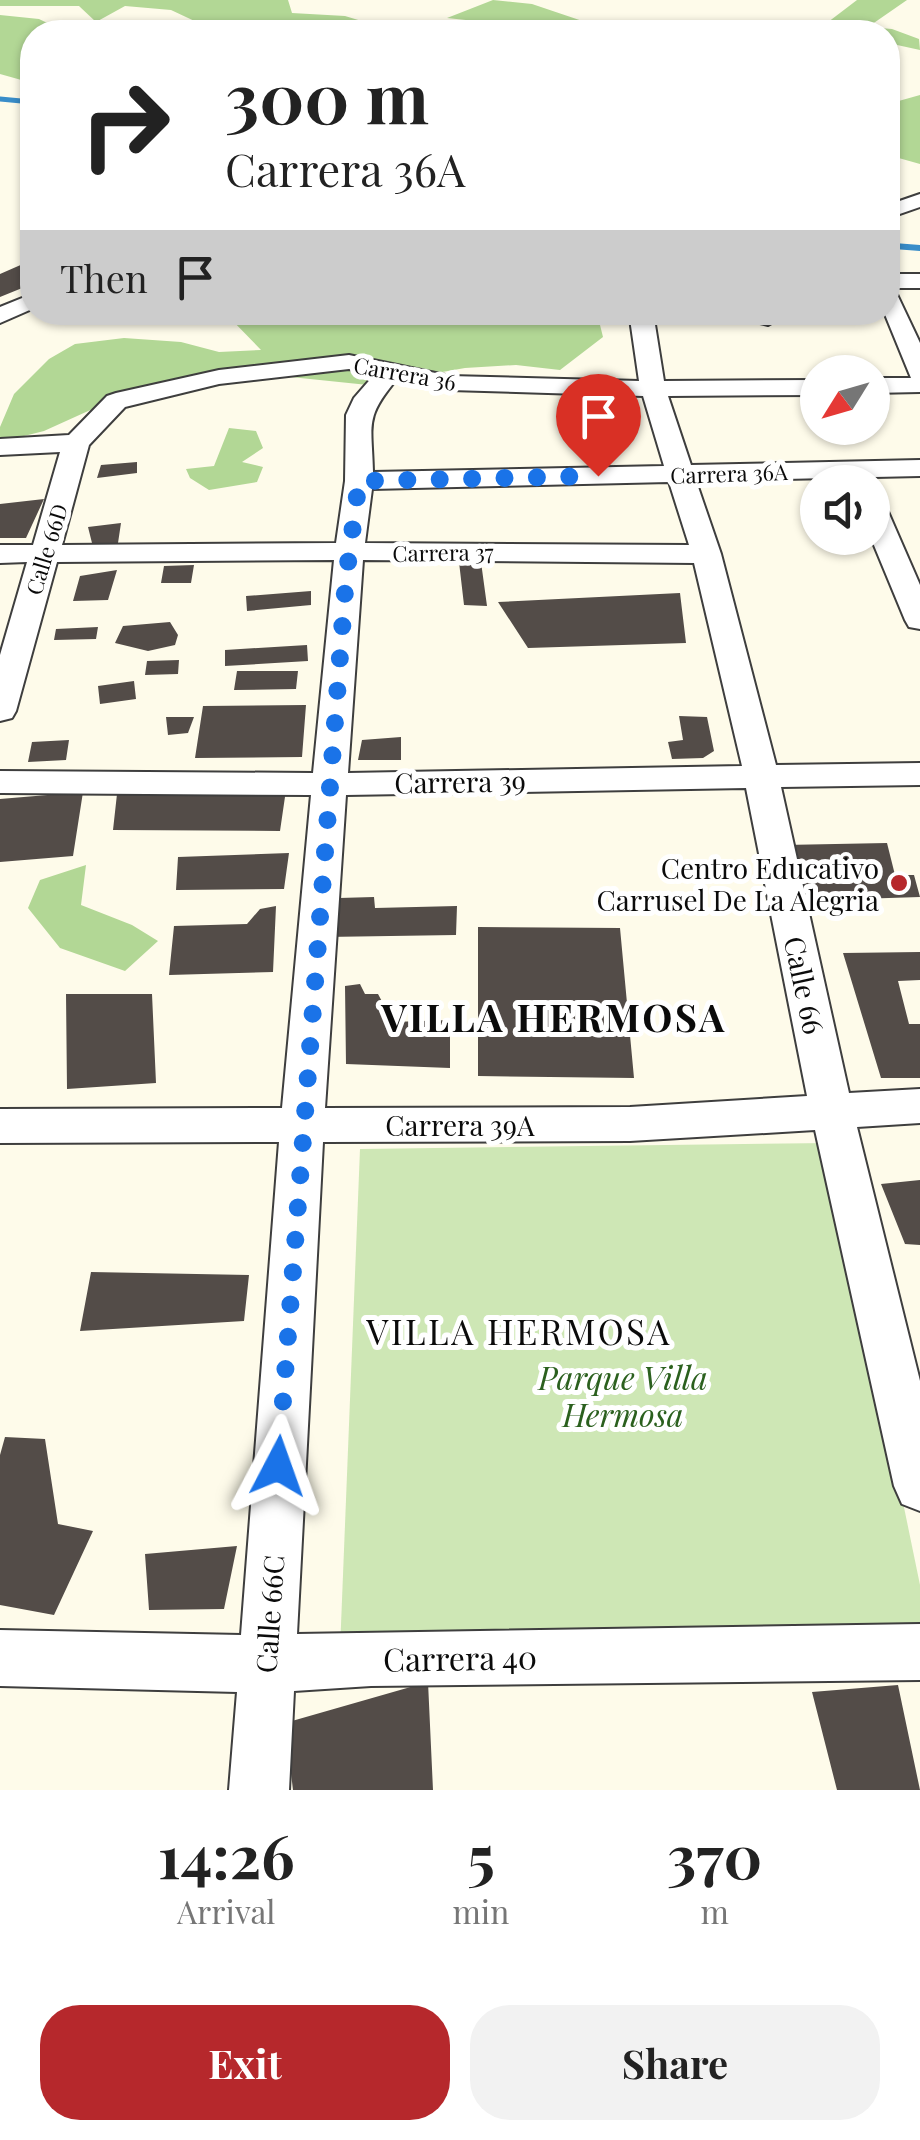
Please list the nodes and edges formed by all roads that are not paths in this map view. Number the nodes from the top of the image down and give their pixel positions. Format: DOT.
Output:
graph roads {
  1 [pos="900,323"];
  2 [pos="643,325"];
  3 [pos="390,372"];
  4 [pos="920,373"];
  5 [pos="920,385"];
  6 [pos="800,386"];
  7 [pos="890,386"];
  8 [pos="653,389"];
  9 [pos="116,401"];
  10 [pos="76,443"];
  11 [pos="0,447"];
  12 [pos="920,468"];
  13 [pos="890,472"];
  14 [pos="678,475"];
  15 [pos="800,476"];
  16 [pos="359,481"];
  17 [pos="890,536"];
  18 [pos="43,553"];
  19 [pos="0,554"];
  20 [pos="348,554"];
  21 [pos="706,554"];
  22 [pos="910,568"];
  23 [pos="920,620"];
  24 [pos="0,711"];
  25 [pos="760,774"];
  26 [pos="920,774"];
  27 [pos="0,782"];
  28 [pos="330,784"];
  29 [pos="920,1106"];
  30 [pos="835,1112"];
  31 [pos="302,1123"];
  32 [pos="0,1126"];
  33 [pos="920,1486"];
  34 [pos="920,1652"];
  35 [pos="0,1658"];
  36 [pos="265,1664"];
  37 [pos="259,1790"];
  1 -- 4 [label="street"];
  2 -- 8 [label="street, Calle 66"];
  3 -- 8 [label="street, Carrera 36"];
  3 -- 9 [label="street, Carrera 36"];
  3 -- 16 [label="street, Calle 66C"];
  5 -- 7 [label="street"];
  6 -- 8 [label="street, Carrera 36"];
  8 -- 14 [label="street, Calle 66"];
  9 -- 10 [label="street, Calle 66D"];
  10 -- 11 [label="street"];
  10 -- 18 [label="street, Calle 66D"];
  12 -- 13 [label="street, Carrera 36A"];
  14 -- 15 [label="street, Carrera 36A"];
  14 -- 16 [label="street, Carrera 36A"];
  14 -- 21 [label="street, Calle 66"];
  16 -- 20 [label="street, Calle 66C"];
  17 -- 22 [label="street"];
  18 -- 19 [label="street, Carrera 37"];
  18 -- 20 [label="street, Carrera 37"];
  18 -- 24 [label="street, Calle 66D"];
  20 -- 21 [label="street, Carrera 37"];
  20 -- 28 [label="street, Calle 66C"];
  21 -- 25 [label="street, Calle 66"];
  22 -- 23 [label="street"];
  25 -- 26 [label="street, Carrera 39"];
  25 -- 28 [label="street, Carrera 39"];
  25 -- 30 [label="street, Calle 66"];
  27 -- 28 [label="street, Carrera 39"];
  28 -- 31 [label="street, Calle 66C"];
  29 -- 30 [label="street, Carrera 39A"];
  30 -- 31 [label="street, Carrera 39A"];
  30 -- 33 [label="street, Calle 66"];
  31 -- 32 [label="street, Carrera 39A"];
  31 -- 36 [label="street, Calle 66C"];
  34 -- 36 [label="street, Carrera 40"];
  35 -- 36 [label="street, Carrera 40"];
  36 -- 37 [label="street, Calle 66C"];
}
